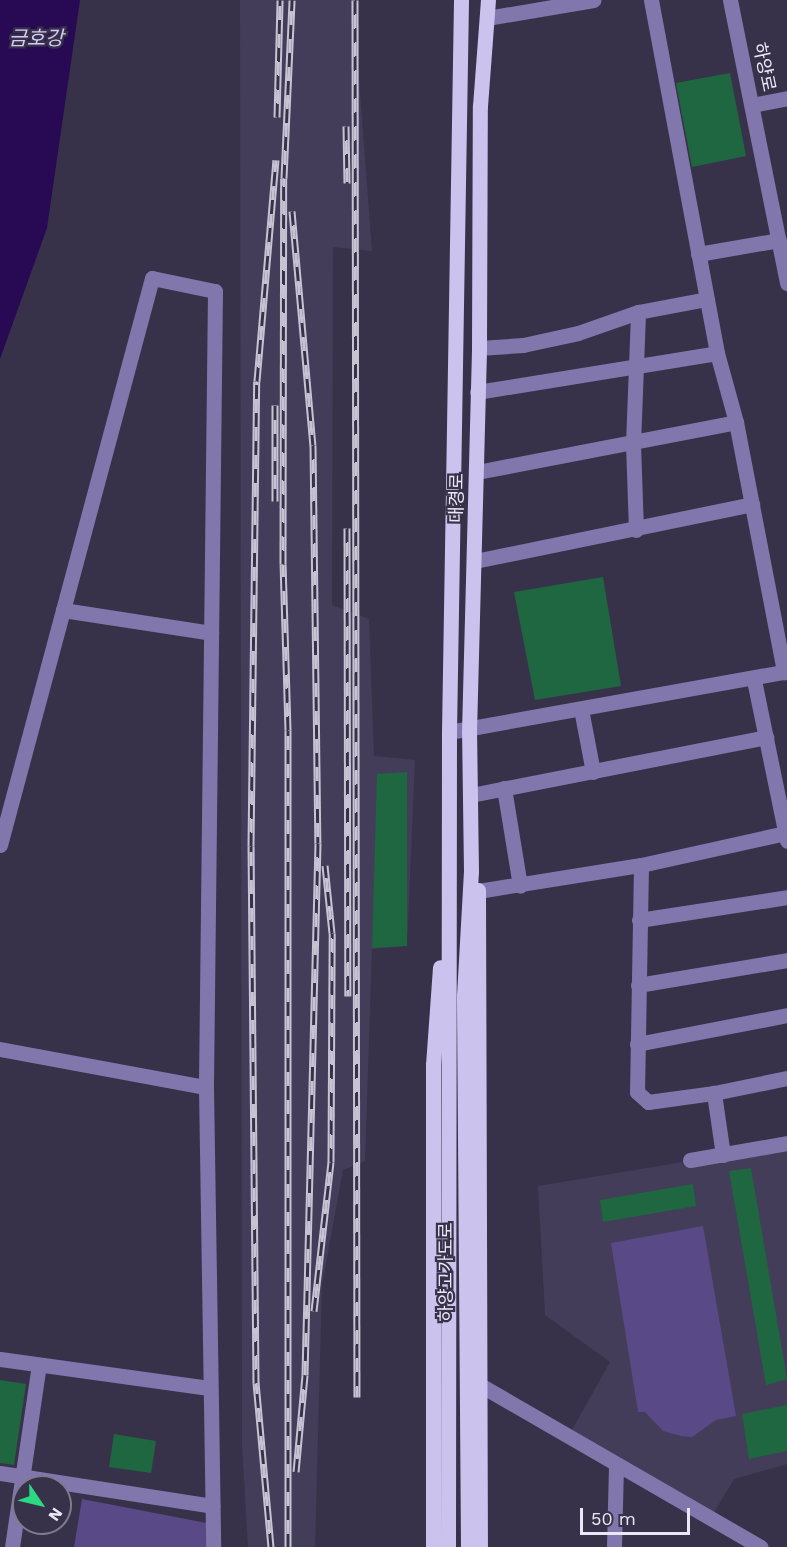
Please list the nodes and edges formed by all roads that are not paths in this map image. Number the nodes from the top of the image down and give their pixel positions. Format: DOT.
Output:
graph roads {
  1 [pos="461,0"];
  2 [pos="488,0"];
  3 [pos="592,0"];
  4 [pos="651,0"];
  5 [pos="730,0"];
  6 [pos="569,2"];
  7 [pos="487,18"];
  8 [pos="787,99"];
  9 [pos="752,105"];
  10 [pos="778,240"];
  11 [pos="699,254"];
  12 [pos="787,283"];
  13 [pos="707,299"];
  14 [pos="638,312"];
  15 [pos="479,348"];
  16 [pos="717,353"];
  17 [pos="637,366"];
  18 [pos="477,392"];
  19 [pos="736,422"];
  20 [pos="633,444"];
  21 [pos="477,472"];
  22 [pos="752,504"];
  23 [pos="636,530"];
  24 [pos="475,561"];
  25 [pos="63,610"];
  26 [pos="211,633"];
  27 [pos="786,671"];
  28 [pos="754,680"];
  29 [pos="581,709"];
  30 [pos="449,732"];
  31 [pos="469,732"];
  32 [pos="766,736"];
  33 [pos="593,772"];
  34 [pos="504,788"];
  35 [pos="471,795"];
  36 [pos="786,838"];
  37 [pos="0,845"];
  38 [pos="640,865"];
  39 [pos="471,871"];
  40 [pos="520,886"];
  41 [pos="478,891"];
  42 [pos="787,897"];
  43 [pos="639,920"];
  44 [pos="448,932"];
  45 [pos="787,960"];
  46 [pos="638,985"];
  47 [pos="448,996"];
  48 [pos="464,996"];
  49 [pos="787,1015"];
  50 [pos="637,1044"];
  51 [pos="0,1049"];
  52 [pos="787,1078"];
  53 [pos="206,1087"];
  54 [pos="714,1093"];
  55 [pos="787,1143"];
  56 [pos="723,1155"];
  57 [pos="690,1160"];
  58 [pos="0,1359"];
  59 [pos="39,1365"];
  60 [pos="480,1385"];
  61 [pos="208,1388"];
  62 [pos="616,1464"];
  63 [pos="23,1475"];
  64 [pos="72,1485"];
  65 [pos="212,1506"];
  66 [pos="754,1545"];
  67 [pos="213,1547"];
  68 [pos="433,1547"];
  69 [pos="448,1547"];
  70 [pos="468,1547"];
  71 [pos="480,1547"];
  72 [pos="614,1547"];
  1 -- 30 [label="main road, 대경로"];
  2 -- 7 [label="main road, 대경로"];
  3 -- 6 [label="street"];
  4 -- 11 [label="street"];
  5 -- 9 [label="street, 하양로"];
  6 -- 7 [label="street"];
  7 -- 15 [label="main road, 대경로"];
  8 -- 9 [label="street"];
  9 -- 10 [label="street, 하양로"];
  10 -- 11 [label="street"];
  10 -- 12 [label="street, 하양로"];
  11 -- 13 [label="street"];
  13 -- 14 [label="street"];
  13 -- 16 [label="street"];
  14 -- 15 [label="street"];
  14 -- 17 [label="street"];
  15 -- 18 [label="main road, 대경로"];
  16 -- 17 [label="street"];
  16 -- 19 [label="street"];
  17 -- 18 [label="street"];
  17 -- 20 [label="street"];
  18 -- 21 [label="main road, 대경로"];
  19 -- 20 [label="street"];
  19 -- 22 [label="street"];
  20 -- 21 [label="street"];
  20 -- 23 [label="street"];
  21 -- 24 [label="main road, 대경로"];
  22 -- 23 [label="street"];
  22 -- 27 [label="street"];
  23 -- 24 [label="street"];
  24 -- 31 [label="main road, 대경로"];
  25 -- 26 [label="street"];
  25 -- 26 [label="street"];
  25 -- 37 [label="street"];
  26 -- 53 [label="street"];
  27 -- 28 [label="street"];
  28 -- 29 [label="street"];
  28 -- 32 [label="street"];
  29 -- 31 [label="street"];
  29 -- 33 [label="street"];
  30 -- 31 [label="street"];
  30 -- 44 [label="main road, 대경로"];
  31 -- 35 [label="main road, 대경로"];
  32 -- 33 [label="street"];
  32 -- 36 [label="street"];
  33 -- 34 [label="street"];
  34 -- 35 [label="street"];
  34 -- 40 [label="street"];
  35 -- 39 [label="main road, 대경로"];
  36 -- 38 [label="street"];
  38 -- 40 [label="street"];
  38 -- 43 [label="street"];
  39 -- 41 [label="main road"];
  39 -- 48 [label="main road, 대경로"];
  40 -- 41 [label="street"];
  41 -- 60 [label="main road"];
  42 -- 43 [label="street"];
  43 -- 46 [label="street"];
  44 -- 47 [label="main road, 대경로"];
  44 -- 68 [label="main road"];
  45 -- 46 [label="street"];
  46 -- 50 [label="street"];
  47 -- 69 [label="main road, 하양고가도로"];
  48 -- 70 [label="main road, 하양고가도로"];
  49 -- 50 [label="street"];
  50 -- 54 [label="street"];
  51 -- 53 [label="street"];
  52 -- 54 [label="street"];
  53 -- 61 [label="street"];
  54 -- 56 [label="street"];
  55 -- 56 [label="street"];
  56 -- 57 [label="street"];
  58 -- 59 [label="street"];
  59 -- 61 [label="street"];
  59 -- 63 [label="street"];
  60 -- 62 [label="street"];
  60 -- 71 [label="main road"];
  61 -- 65 [label="street"];
  62 -- 66 [label="street"];
  62 -- 72 [label="street"];
  64 -- 65 [label="street"];
  65 -- 67 [label="street"];
}
